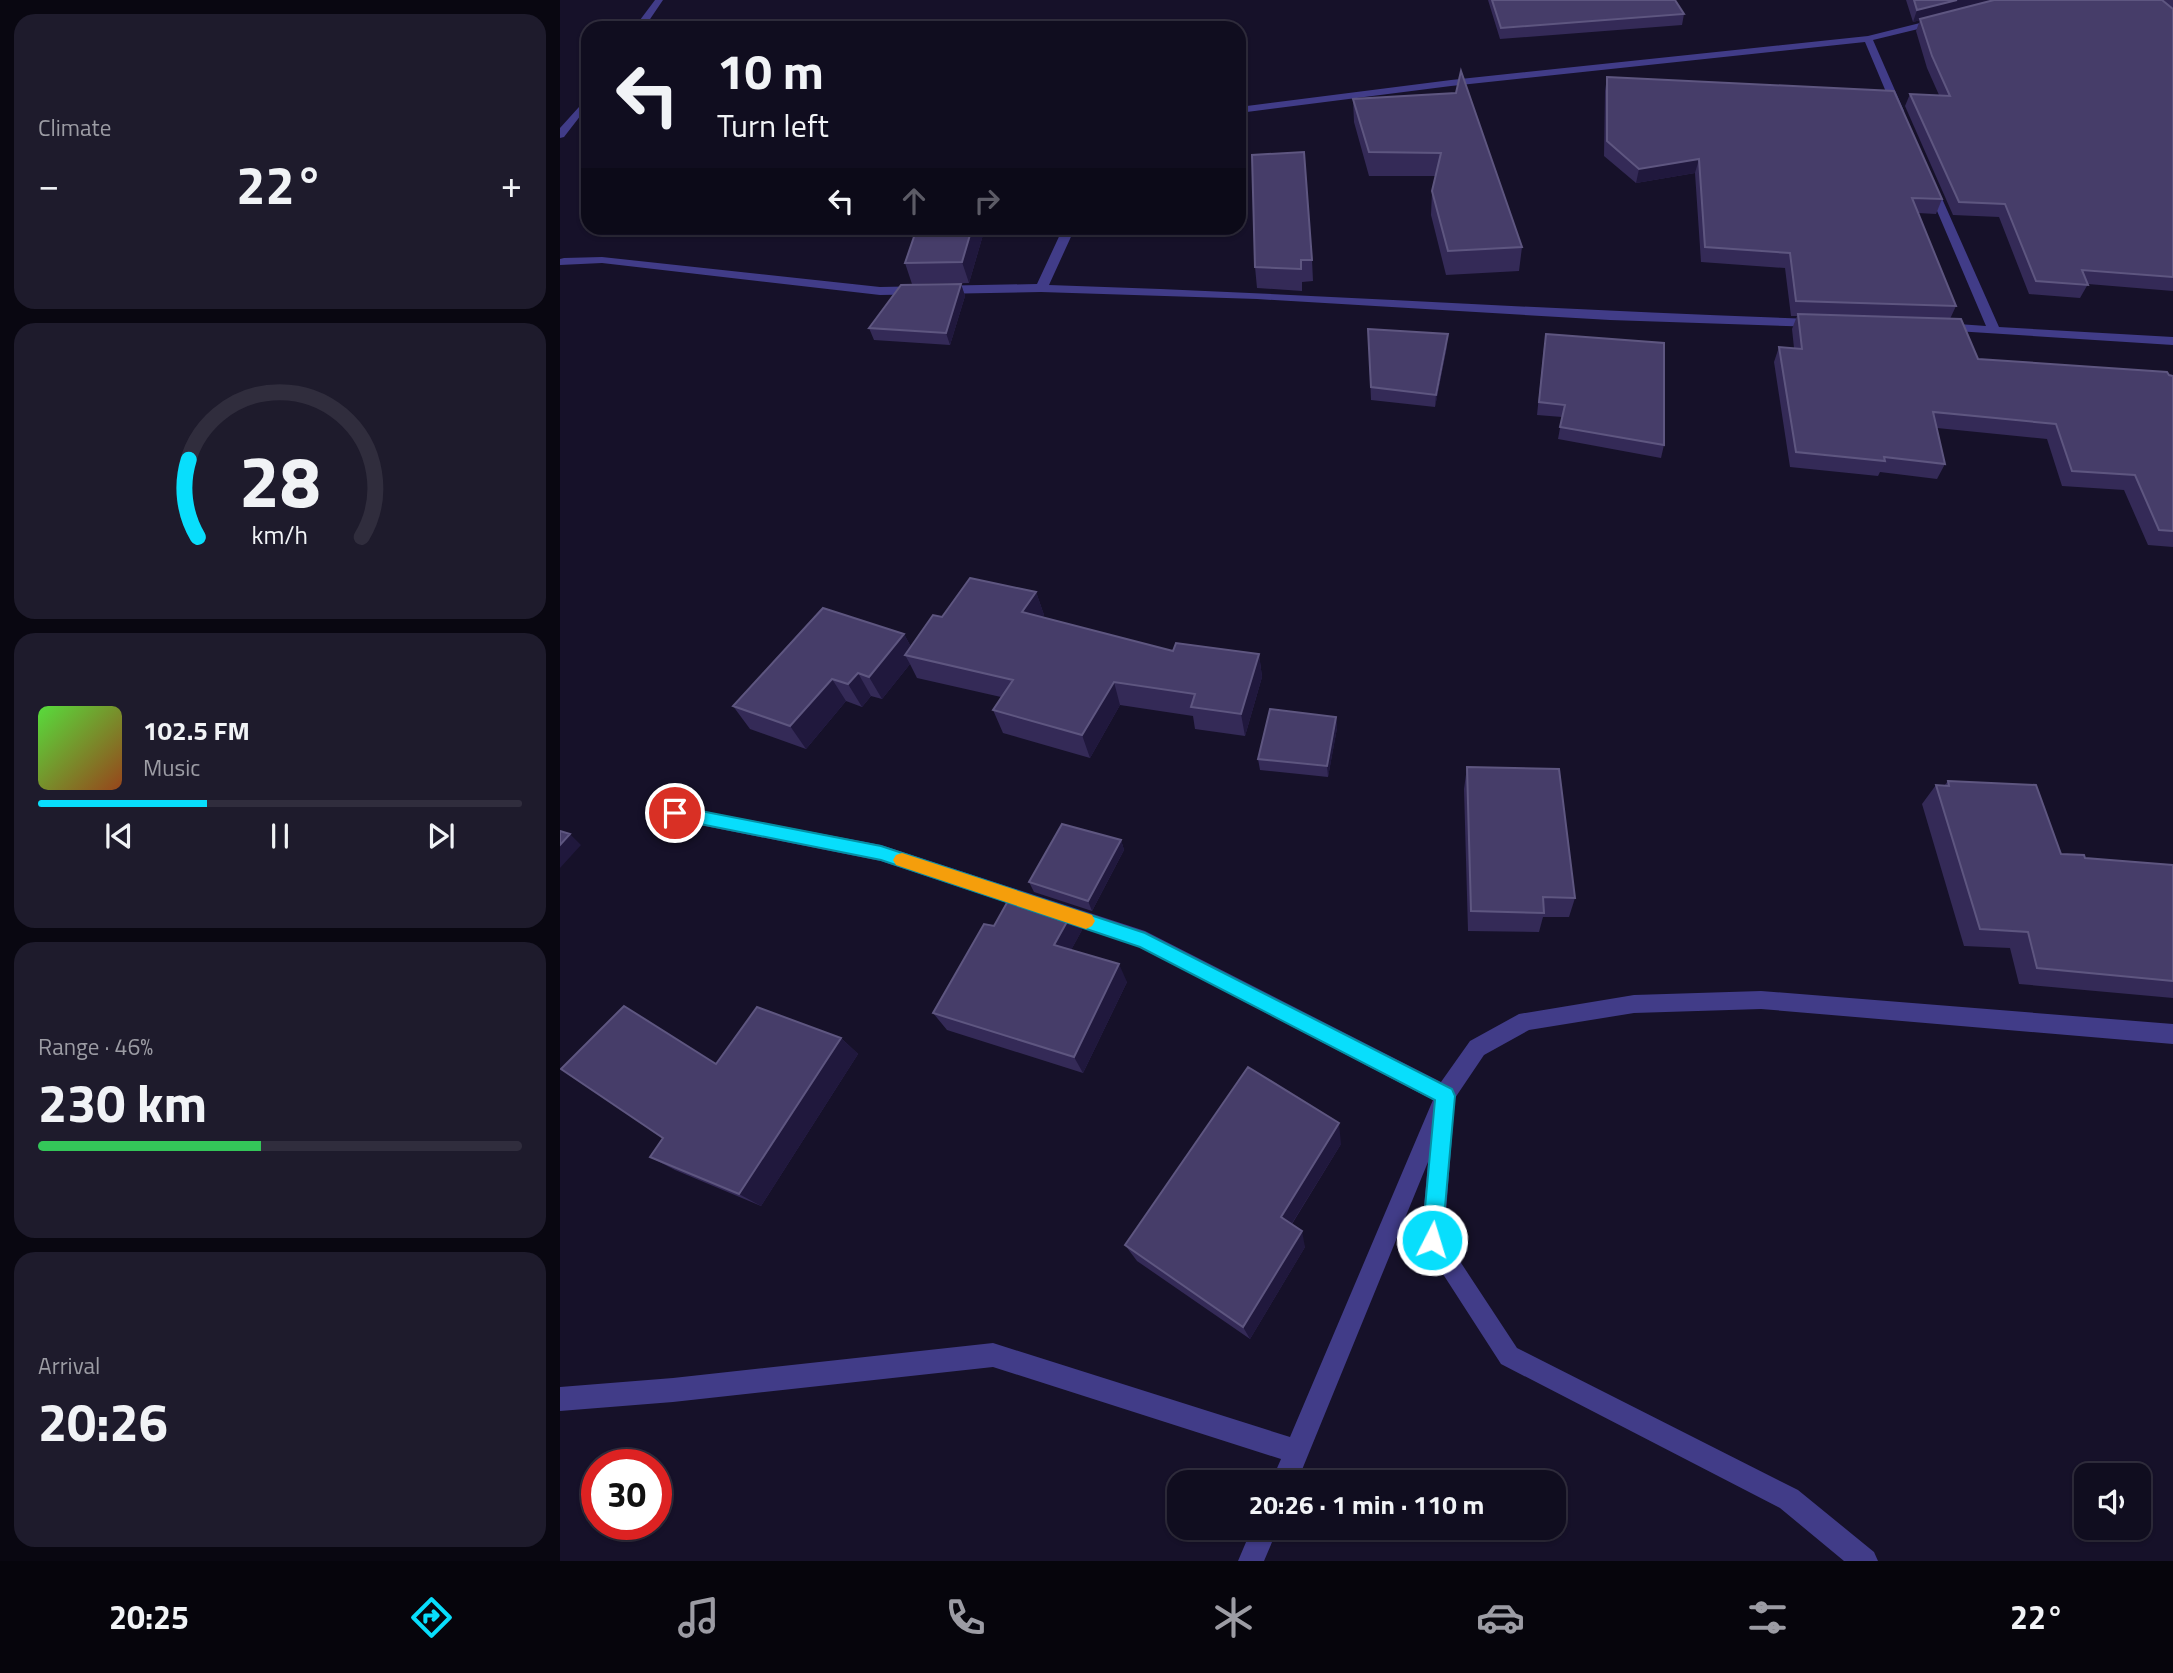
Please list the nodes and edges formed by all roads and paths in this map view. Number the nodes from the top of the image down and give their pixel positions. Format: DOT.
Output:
graph roads {
  1 [pos="659,0"];
  2 [pos="1945,19"];
  3 [pos="644,21"];
  4 [pos="1868,39"];
  5 [pos="581,109"];
  6 [pos="1246,109"];
  7 [pos="1906,127"];
  8 [pos="560,135"];
  9 [pos="1928,178"];
  10 [pos="1066,235"];
  11 [pos="561,260"];
  12 [pos="1041,288"];
  13 [pos="1830,324"];
  14 [pos="1926,327"];
  15 [pos="1994,329"];
  16 [pos="2173,341"];
  17 [pos="675,813"];
  18 [pos="2173,1034"];
  19 [pos="1446,1096"];
  20 [pos="560,1399"];
  21 [pos="1298,1451"];
  22 [pos="1289,1470"];
  23 [pos="1260,1540"];
  24 [pos="1251,1561"];
  25 [pos="1865,1561"];
  1 -- 3 [label="street"];
  2 -- 4 [label="street"];
  4 -- 6 [label="street"];
  4 -- 7 [label="street"];
  5 -- 8 [label="street"];
  9 -- 15 [label="street"];
  10 -- 12 [label="street"];
  11 -- 12 [label="street"];
  12 -- 13 [label="street"];
  14 -- 15 [label="street"];
  15 -- 16 [label="street"];
  17 -- 19 [label="street"];
  18 -- 19 [label="street"];
  19 -- 21 [label="street"];
  19 -- 25 [label="street"];
  20 -- 21 [label="street"];
  21 -- 22 [label="street"];
  23 -- 24 [label="street"];
}
